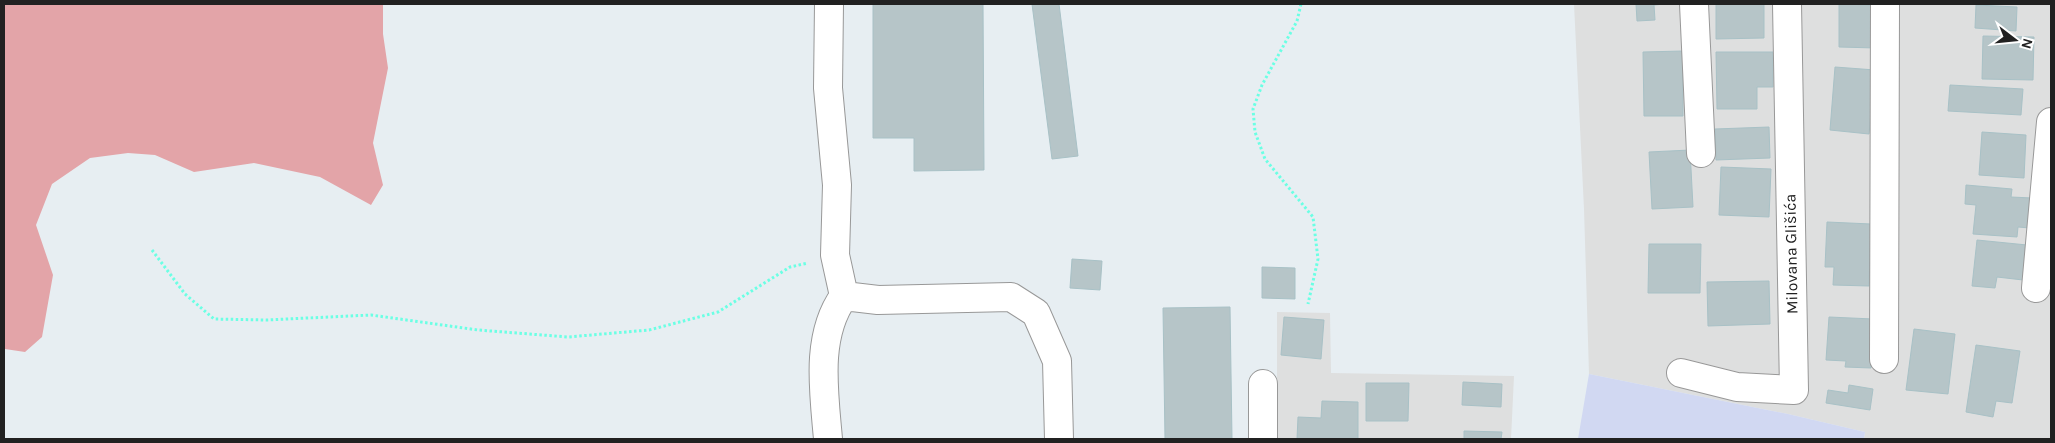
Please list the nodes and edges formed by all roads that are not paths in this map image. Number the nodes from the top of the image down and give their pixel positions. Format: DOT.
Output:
graph roads {
  1 [pos="829,4"];
  2 [pos="1694,4"];
  3 [pos="1787,4"];
  4 [pos="1885,4"];
  5 [pos="2051,122"];
  6 [pos="1701,153"];
  7 [pos="2036,288"];
  8 [pos="844,296"];
  9 [pos="1884,359"];
  10 [pos="1680,373"];
  11 [pos="1263,384"];
  12 [pos="828,439"];
  13 [pos="1059,439"];
  14 [pos="1263,439"];
  1 -- 8 [label="street"];
  2 -- 6 [label="street"];
  3 -- 10 [label="street, Milovana Glišića"];
  4 -- 9 [label="street"];
  5 -- 7 [label="street"];
  8 -- 12 [label="street"];
  8 -- 13 [label="street"];
  11 -- 14 [label="street"];
}
